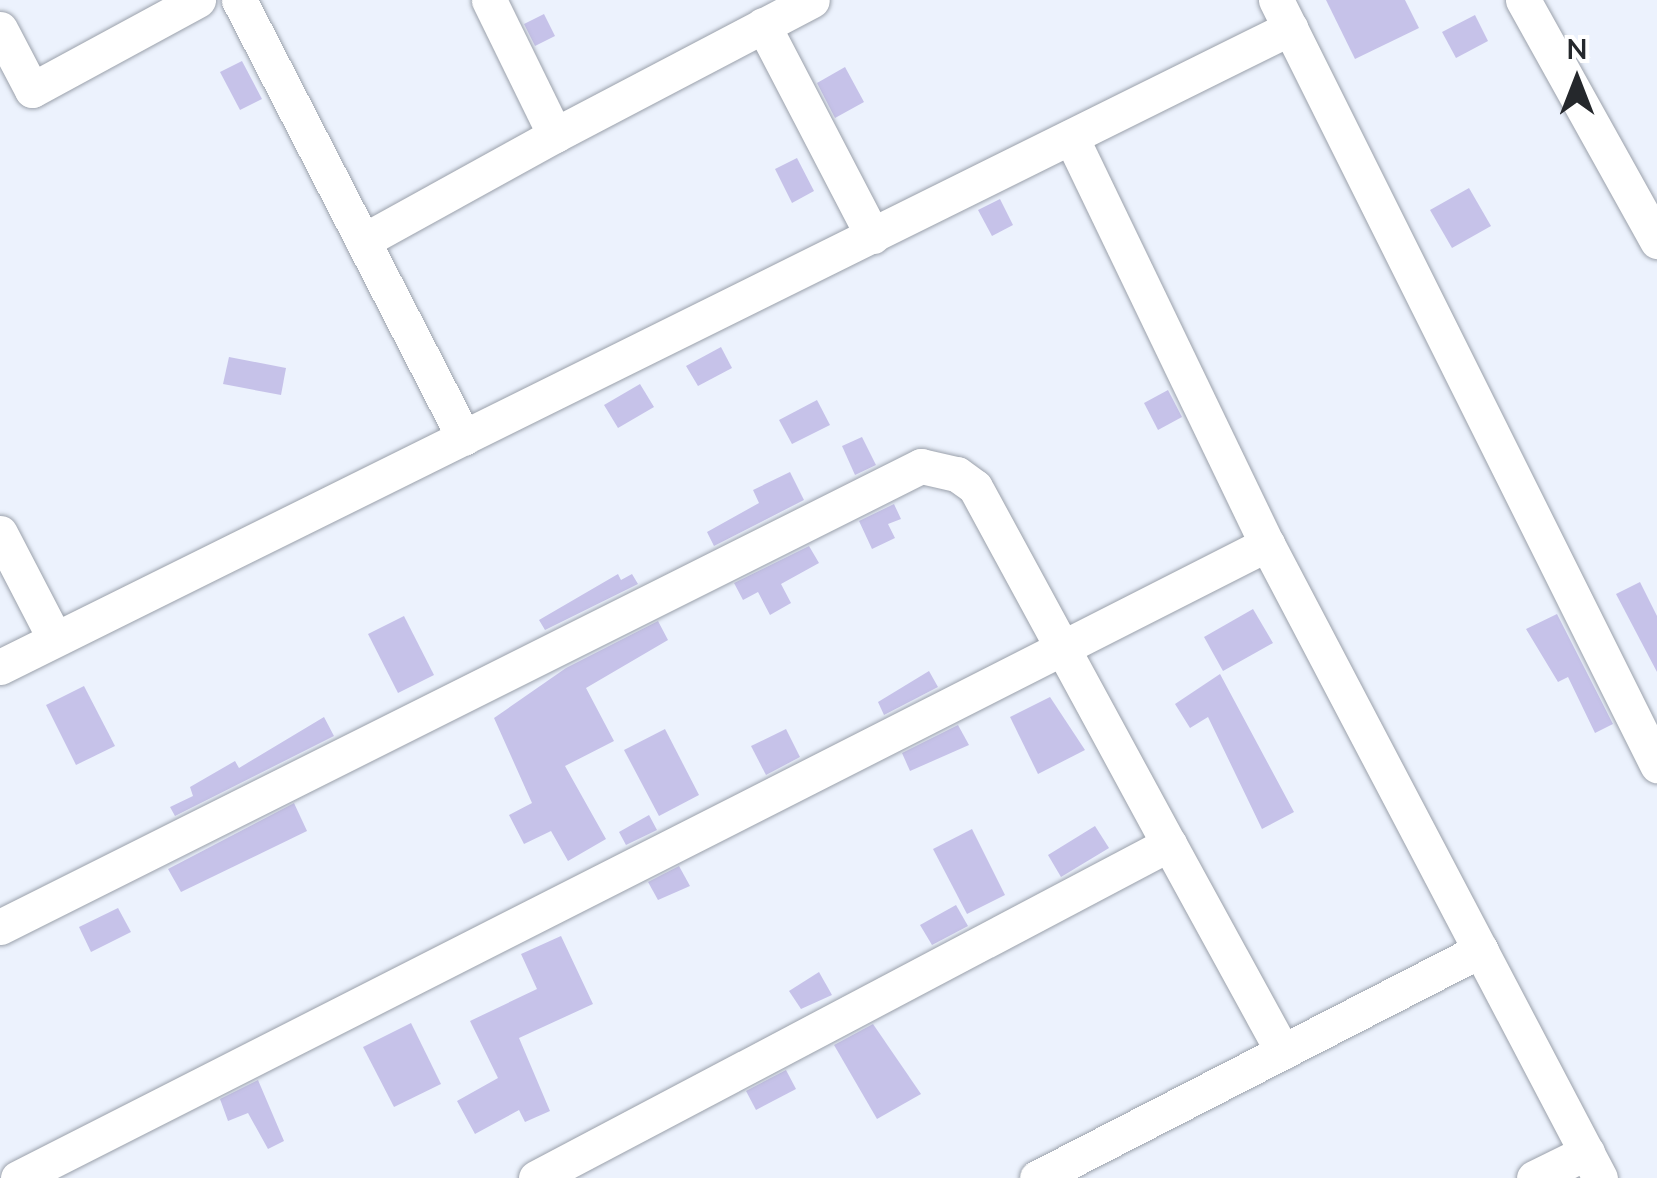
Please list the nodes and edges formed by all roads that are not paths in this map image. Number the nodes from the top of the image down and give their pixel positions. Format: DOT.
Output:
graph roads {
  1 [pos="198,0"];
  2 [pos="239,0"];
  3 [pos="488,0"];
  4 [pos="812,0"];
  5 [pos="1523,0"];
  6 [pos="1283,14"];
  7 [pos="763,26"];
  8 [pos="0,29"];
  9 [pos="555,134"];
  10 [pos="1072,137"];
  11 [pos="873,236"];
  12 [pos="363,241"];
  13 [pos="1657,241"];
  14 [pos="464,438"];
  15 [pos="0,533"];
  16 [pos="1267,544"];
  17 [pos="55,639"];
  18 [pos="1066,645"];
  19 [pos="0,668"];
  20 [pos="1657,765"];
  21 [pos="1169,844"];
  22 [pos="0,927"];
  23 [pos="1481,950"];
  24 [pos="1283,1052"];
  25 [pos="1594,1165"];
  26 [pos="18,1178"];
  27 [pos="536,1178"];
  28 [pos="1037,1178"];
  29 [pos="1534,1178"];
  1 -- 8 [label="street"];
  2 -- 12 [label="street"];
  3 -- 9 [label="street"];
  4 -- 7 [label="street"];
  5 -- 13 [label="street"];
  6 -- 10 [label="street"];
  6 -- 20 [label="street"];
  7 -- 9 [label="street"];
  7 -- 11 [label="street"];
  9 -- 12 [label="street"];
  10 -- 11 [label="street"];
  10 -- 16 [label="street"];
  11 -- 14 [label="street"];
  12 -- 14 [label="street"];
  14 -- 17 [label="street"];
  15 -- 17 [label="street"];
  16 -- 18 [label="street"];
  16 -- 23 [label="street"];
  17 -- 19 [label="street"];
  18 -- 21 [label="street"];
  18 -- 22 [label="street"];
  18 -- 26 [label="street"];
  21 -- 24 [label="street"];
  21 -- 27 [label="street"];
  23 -- 24 [label="street"];
  23 -- 25 [label="street"];
  24 -- 28 [label="street"];
  25 -- 29 [label="street"];
}
